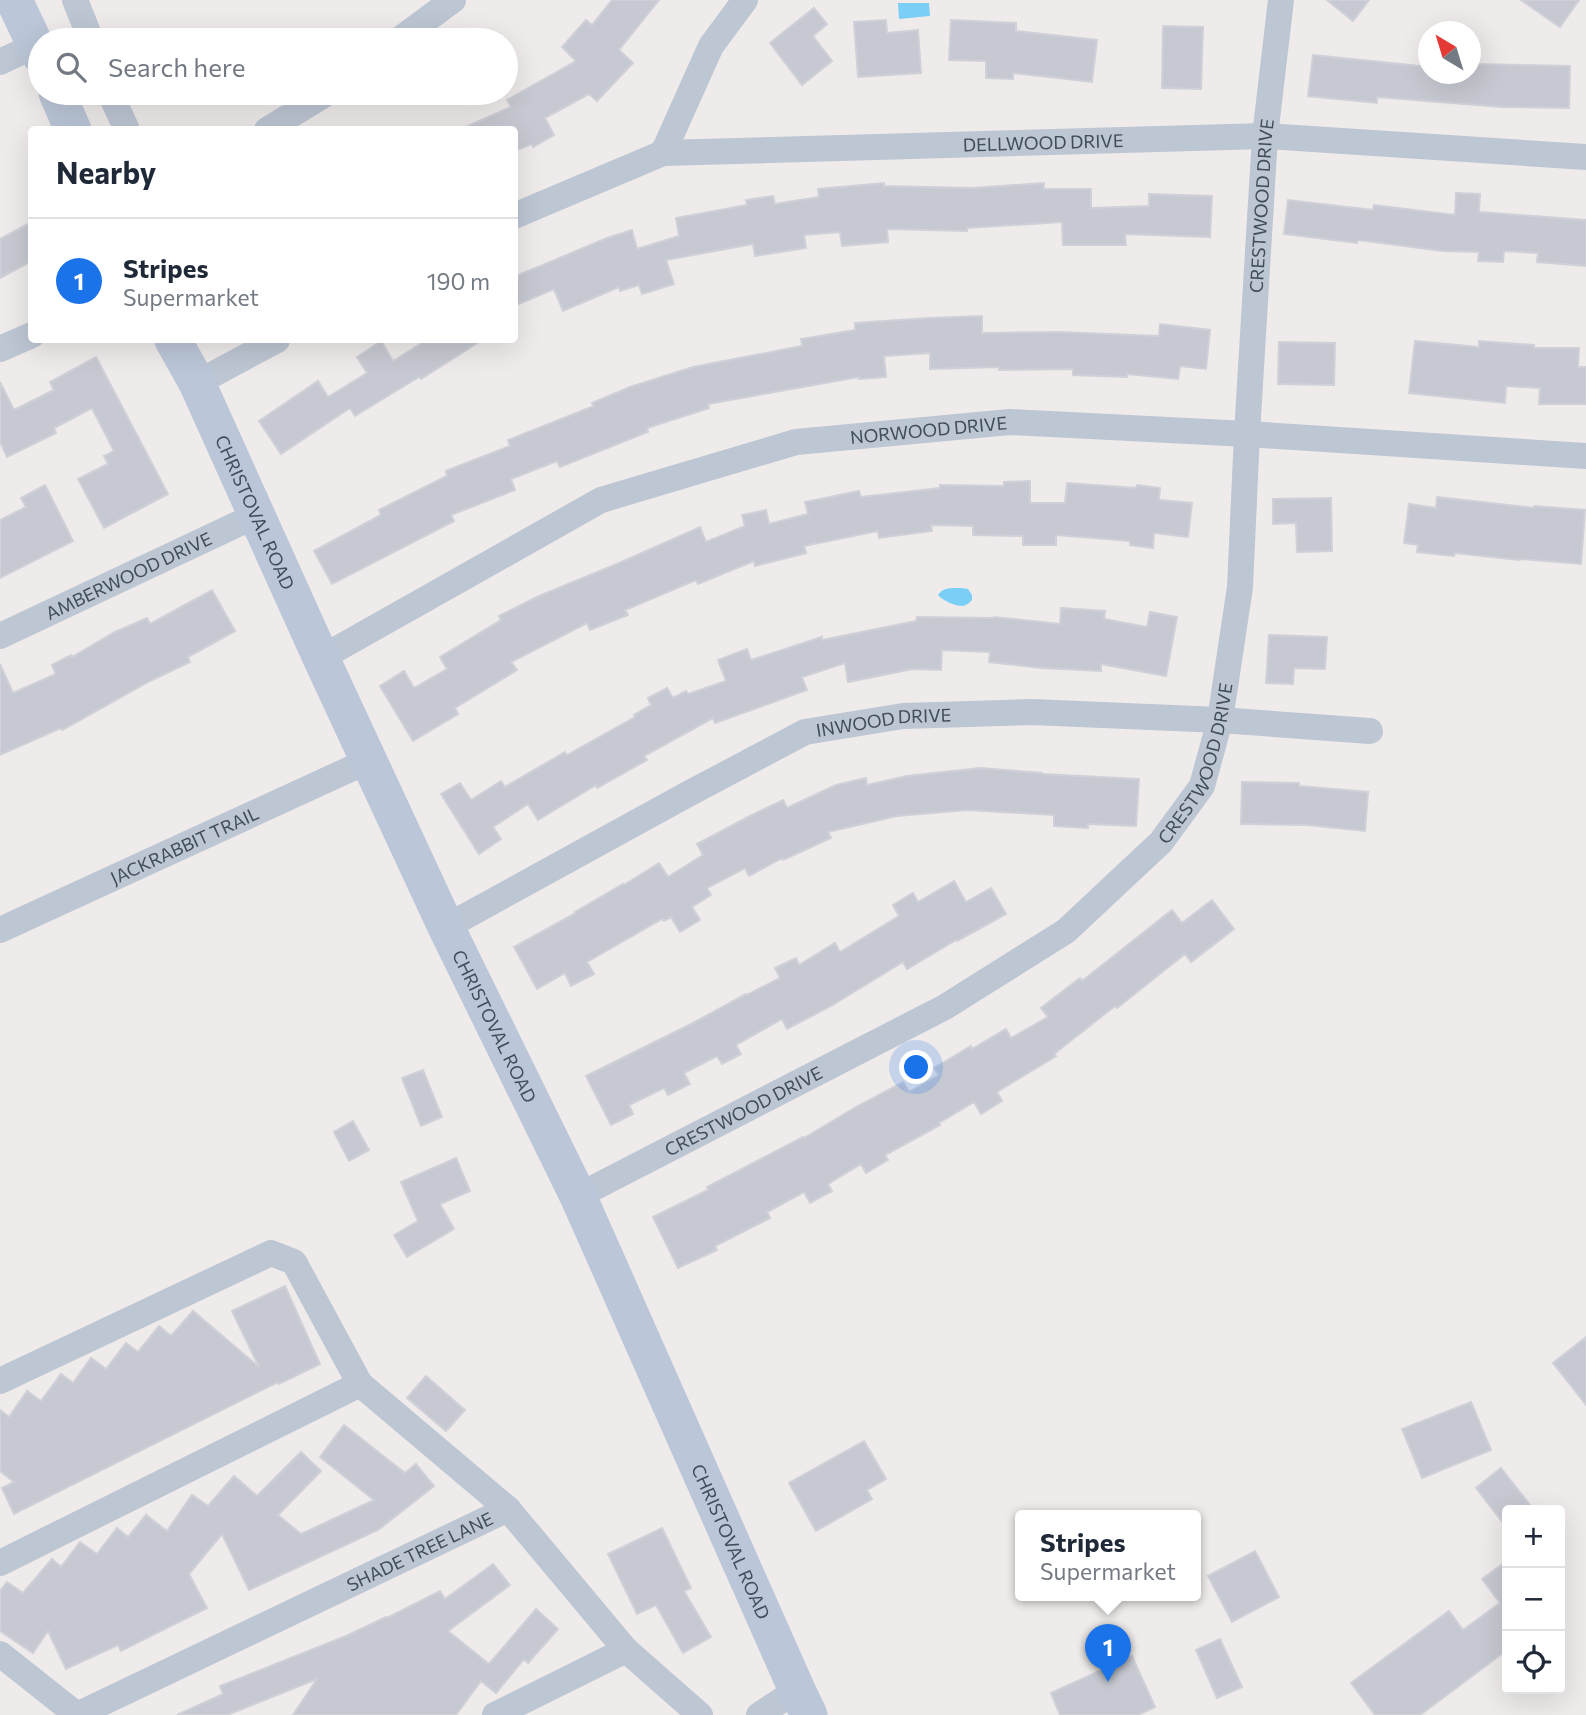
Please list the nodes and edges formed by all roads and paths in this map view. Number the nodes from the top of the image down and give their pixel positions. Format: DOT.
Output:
graph roads {
  1 [pos="14,0"];
  2 [pos="75,0"];
  3 [pos="453,0"];
  4 [pos="745,0"];
  5 [pos="1281,0"];
  6 [pos="86,28"];
  7 [pos="415,28"];
  8 [pos="28,29"];
  9 [pos="28,53"];
  10 [pos="0,62"];
  11 [pos="63,105"];
  12 [pos="116,105"];
  13 [pos="308,105"];
  14 [pos="72,126"];
  15 [pos="126,126"];
  16 [pos="273,126"];
  17 [pos="1265,136"];
  18 [pos="663,153"];
  19 [pos="1586,157"];
  20 [pos="518,214"];
  21 [pos="28,337"];
  22 [pos="175,343"];
  23 [pos="271,343"];
  24 [pos="0,349"];
  25 [pos="197,383"];
  26 [pos="1247,434"];
  27 [pos="1586,456"];
  28 [pos="257,515"];
  29 [pos="0,636"];
  30 [pos="321,658"];
  31 [pos="1220,720"];
  32 [pos="1370,731"];
  33 [pos="370,760"];
  34 [pos="446,928"];
  35 [pos="0,930"];
  36 [pos="578,1196"];
  37 [pos="0,1381"];
  38 [pos="360,1384"];
  39 [pos="508,1509"];
  40 [pos="0,1563"];
  41 [pos="626,1650"];
  42 [pos="0,1654"];
  43 [pos="803,1703"];
  44 [pos="78,1715"];
  45 [pos="495,1715"];
  46 [pos="700,1715"];
  47 [pos="759,1715"];
  1 -- 8 [label="street"];
  2 -- 6 [label="street"];
  3 -- 7 [label="street"];
  4 -- 18 [label="street"];
  5 -- 17 [label="street, CRESTWOOD DRIVE"];
  9 -- 10 [label="street"];
  11 -- 14 [label="street"];
  12 -- 15 [label="street"];
  13 -- 16 [label="street"];
  17 -- 18 [label="street, DELLWOOD DRIVE"];
  17 -- 19 [label="street, DELLWOOD DRIVE"];
  17 -- 26 [label="street, CRESTWOOD DRIVE"];
  18 -- 20 [label="street, DELLWOOD DRIVE"];
  21 -- 24 [label="street"];
  22 -- 25 [label="street, CHRISTOVAL ROAD"];
  23 -- 25 [label="street"];
  25 -- 28 [label="street, CHRISTOVAL ROAD"];
  26 -- 27 [label="street, NORWOOD DRIVE"];
  26 -- 30 [label="street, NORWOOD DRIVE"];
  26 -- 31 [label="street, CRESTWOOD DRIVE"];
  28 -- 29 [label="street, AMBERWOOD DRIVE"];
  28 -- 30 [label="street, CHRISTOVAL ROAD"];
  30 -- 33 [label="street, CHRISTOVAL ROAD"];
  31 -- 32 [label="street, INWOOD DRIVE"];
  31 -- 34 [label="street, INWOOD DRIVE"];
  31 -- 36 [label="street, CRESTWOOD DRIVE"];
  33 -- 34 [label="street, CHRISTOVAL ROAD"];
  33 -- 35 [label="street, JACKRABBIT TRAIL"];
  34 -- 36 [label="street, CHRISTOVAL ROAD"];
  36 -- 43 [label="street, CHRISTOVAL ROAD"];
  37 -- 38 [label="street"];
  38 -- 39 [label="street"];
  38 -- 40 [label="street"];
  39 -- 41 [label="street, SHADE TREE LANE"];
  39 -- 44 [label="street, SHADE TREE LANE"];
  41 -- 45 [label="street"];
  41 -- 46 [label="street, SHADE TREE LANE"];
  42 -- 44 [label="street, SHADE TREE LANE"];
  43 -- 47 [label="street"];
}
